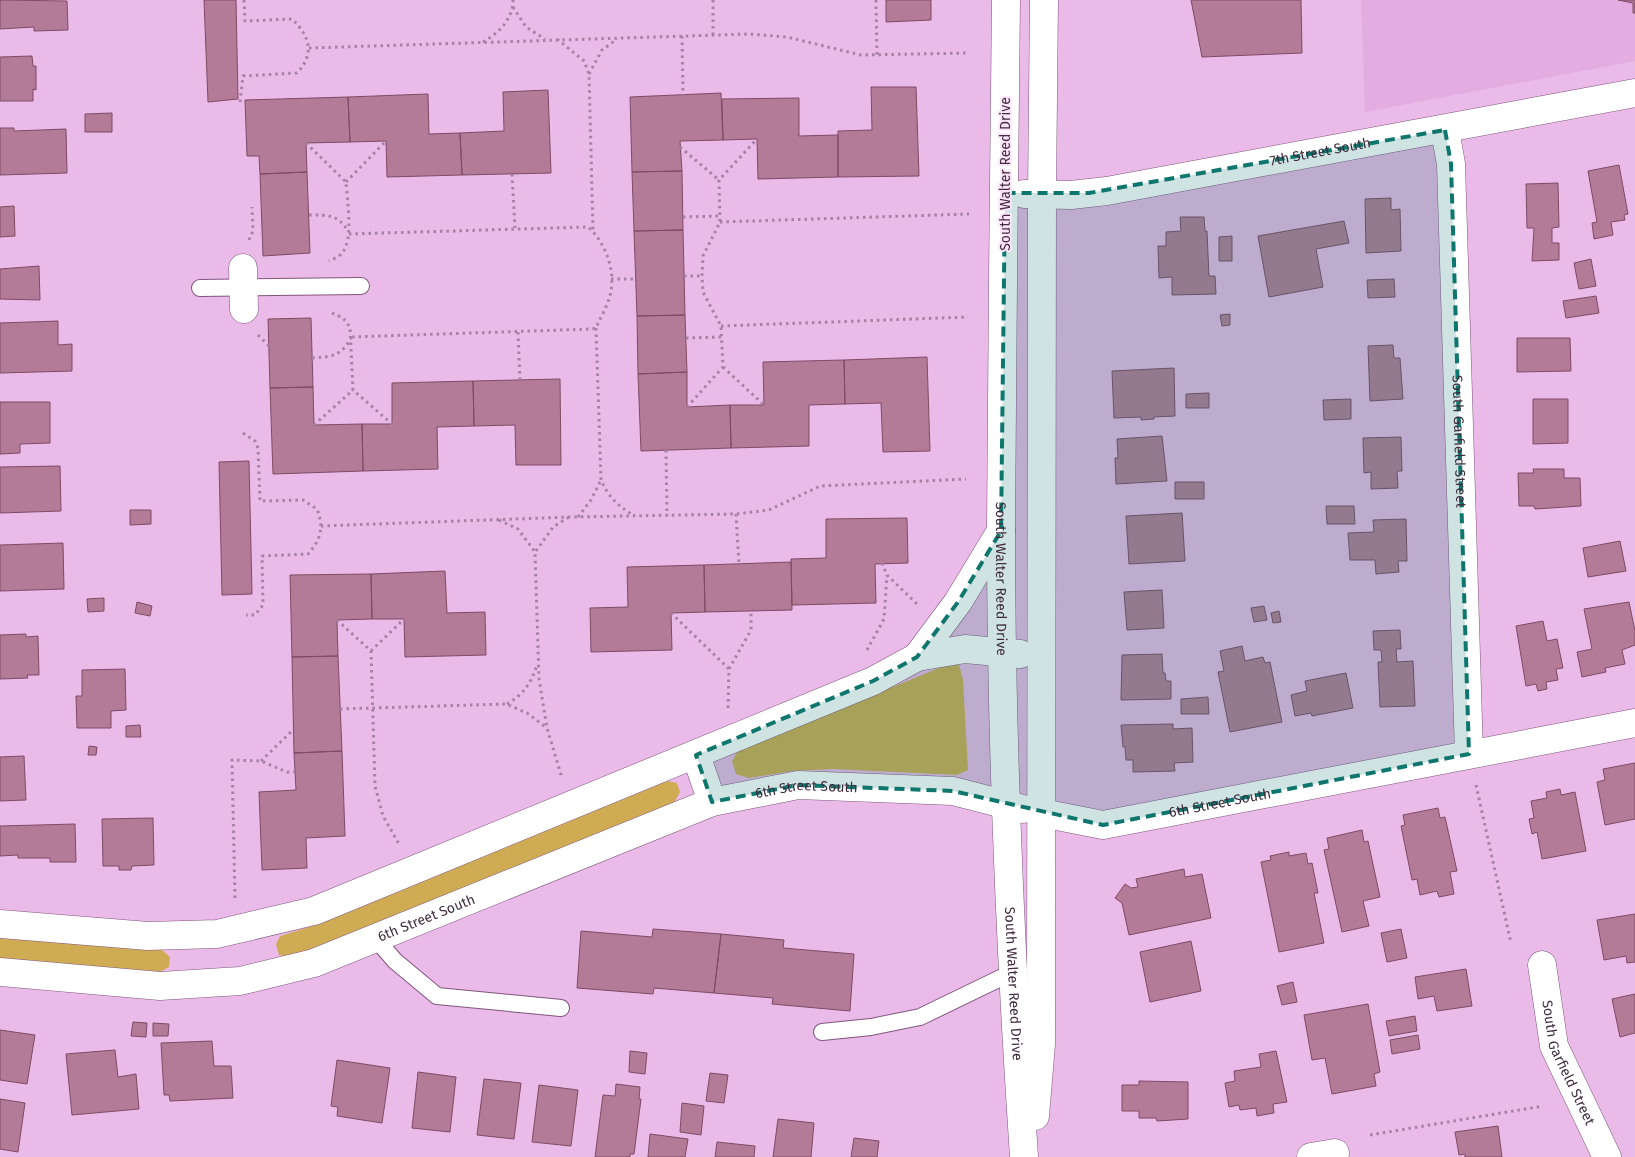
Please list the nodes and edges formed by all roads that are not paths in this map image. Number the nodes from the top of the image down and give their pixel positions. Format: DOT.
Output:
graph roads {
  1 [pos="1006,0"];
  2 [pos="1044,0"];
  3 [pos="1635,93"];
  4 [pos="1445,130"];
  5 [pos="1005,193"];
  6 [pos="1042,194"];
  7 [pos="361,286"];
  8 [pos="200,288"];
  9 [pos="1001,531"];
  10 [pos="1003,653"];
  11 [pos="1042,656"];
  12 [pos="917,657"];
  13 [pos="1635,723"];
  14 [pos="696,755"];
  15 [pos="1472,766"];
  16 [pos="712,802"];
  17 [pos="1007,805"];
  18 [pos="1042,814"];
  19 [pos="0,924"];
  20 [pos="375,938"];
  21 [pos="1542,965"];
  22 [pos="0,972"];
  23 [pos="1013,972"];
  24 [pos="561,1008"];
  25 [pos="822,1032"];
  26 [pos="1024,1157"];
  27 [pos="1031,1157"];
  28 [pos="1607,1157"];
  1 -- 5 [label="street, South Walter Reed Drive"];
  2 -- 6 [label="street, South Walter Reed Drive"];
  3 -- 4 [label="street, 7th Street South"];
  4 -- 6 [label="street, 7th Street South"];
  4 -- 15 [label="street, South Garfield Street"];
  5 -- 6 [label="street, 7th Street South"];
  5 -- 9 [label="street, South Walter Reed Drive"];
  6 -- 11 [label="street, South Walter Reed Drive"];
  7 -- 8 [label="lane"];
  9 -- 10 [label="street, South Walter Reed Drive"];
  9 -- 12 [label="street"];
  10 -- 11 [label="street"];
  10 -- 12 [label="street"];
  10 -- 17 [label="street, South Walter Reed Drive"];
  11 -- 18 [label="street, South Walter Reed Drive"];
  12 -- 14 [label="street"];
  13 -- 15 [label="street, 6th Street South"];
  14 -- 16 [label="street"];
  14 -- 19 [label="street"];
  15 -- 18 [label="street, 6th Street South"];
  16 -- 17 [label="street, 6th Street South"];
  16 -- 20 [label="street, 6th Street South"];
  17 -- 18 [label="street, 6th Street South"];
  17 -- 23 [label="street, South Walter Reed Drive"];
  18 -- 27 [label="street, South Walter Reed Drive"];
  20 -- 22 [label="street, 6th Street South"];
  20 -- 24 [label="lane"];
  21 -- 28 [label="street, South Garfield Street"];
  23 -- 25 [label="lane"];
  23 -- 26 [label="street, South Walter Reed Drive"];
}
